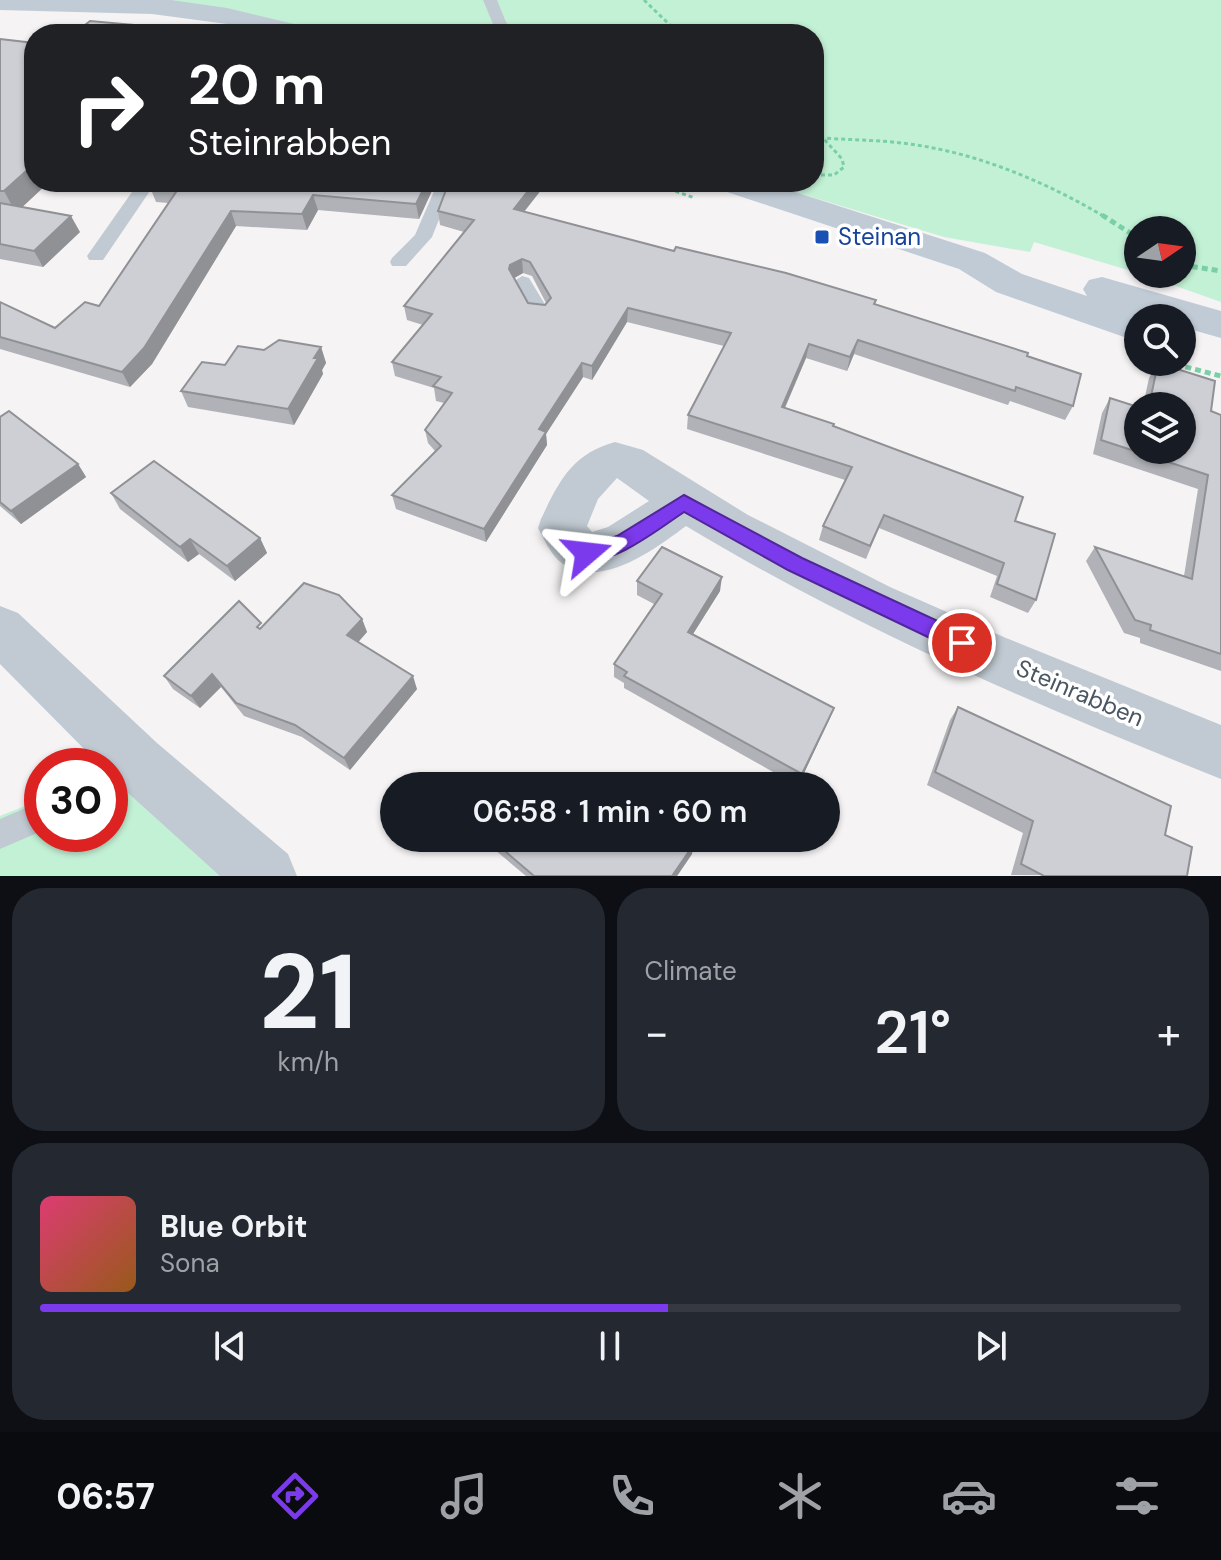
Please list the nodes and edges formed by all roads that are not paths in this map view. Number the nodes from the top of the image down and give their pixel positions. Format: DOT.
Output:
graph roads {
  1 [pos="490,0"];
  2 [pos="0,2"];
  3 [pos="262,24"];
  4 [pos="500,24"];
  5 [pos="141,192"];
  6 [pos="442,192"];
  7 [pos="761,192"];
  8 [pos="96,256"];
  9 [pos="972,261"];
  10 [pos="399,262"];
  11 [pos="522,282"];
  12 [pos="539,311"];
  13 [pos="1124,322"];
  14 [pos="1221,325"];
  15 [pos="1196,347"];
  16 [pos="1221,355"];
  17 [pos="684,502"];
  18 [pos="0,629"];
  19 [pos="102,748"];
  20 [pos="1221,752"];
  21 [pos="128,776"];
  22 [pos="24,824"];
  23 [pos="0,834"];
  24 [pos="266,876"];
  1 -- 4 [label="lane"];
  2 -- 3 [label="main road"];
  5 -- 8 [label="lane"];
  6 -- 10 [label="lane"];
  7 -- 9 [label="main road"];
  9 -- 13 [label="main road"];
  9 -- 14 [label="main road"];
  11 -- 12 [label="lane"];
  15 -- 16 [label="main road"];
  17 -- 20 [label="street, Steinrabben"];
  18 -- 19 [label="street"];
  21 -- 24 [label="street"];
  22 -- 23 [label="lane"];
}
